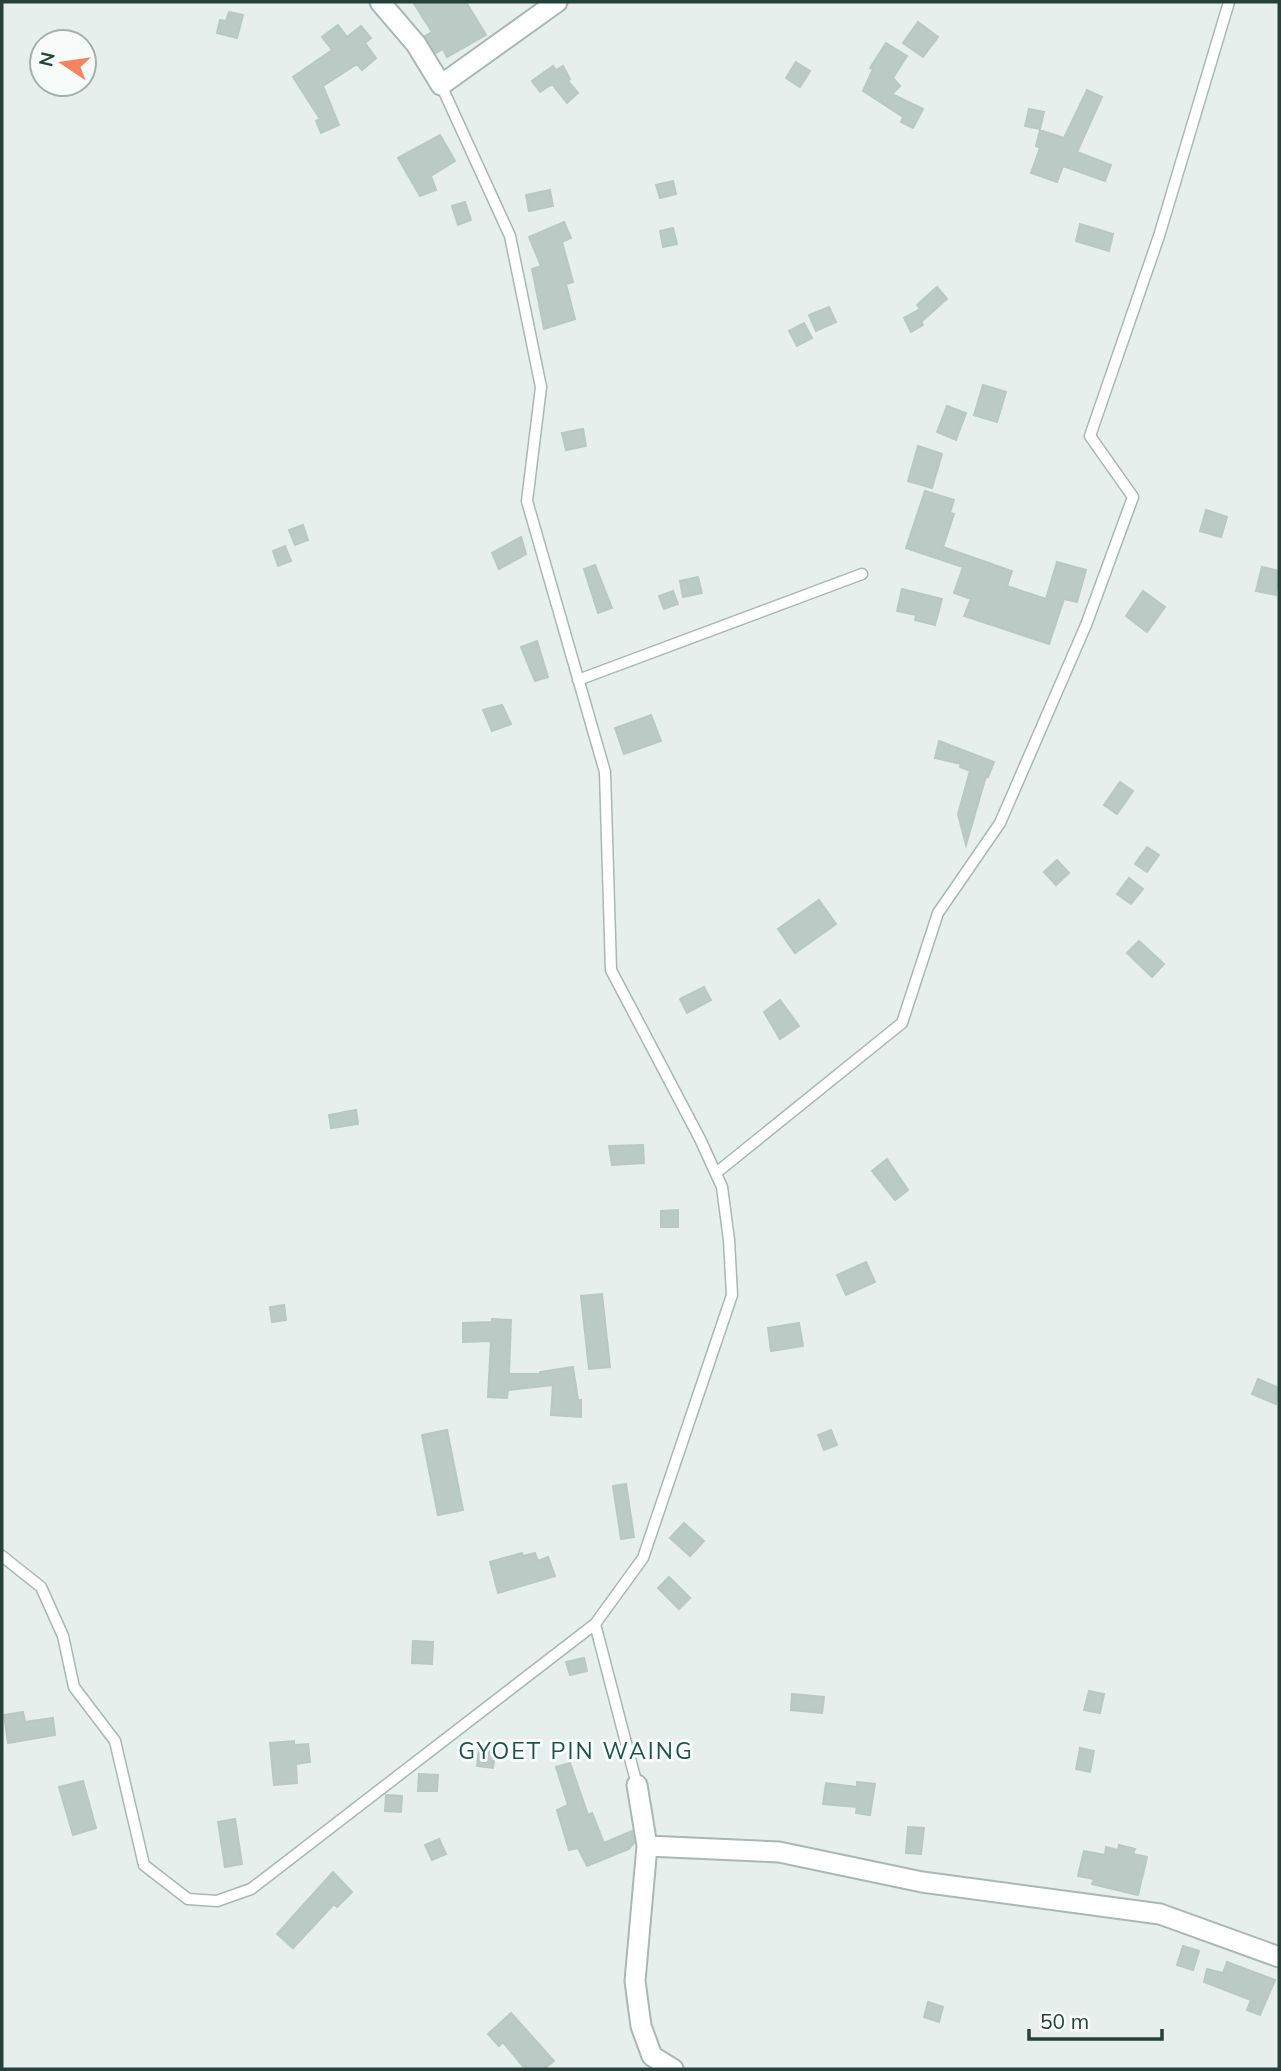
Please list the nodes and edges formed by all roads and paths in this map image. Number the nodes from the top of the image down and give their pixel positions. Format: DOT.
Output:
graph roads {
  1 [pos="380,2"];
  2 [pos="556,2"];
  3 [pos="1229,2"];
  4 [pos="441,85"];
  5 [pos="862,574"];
  6 [pos="578,680"];
  7 [pos="716,1172"];
  8 [pos="2,1556"];
  9 [pos="594,1624"];
  10 [pos="637,1786"];
  11 [pos="647,1846"];
  12 [pos="1279,1956"];
  13 [pos="650,2063"];
  14 [pos="673,2069"];
  1 -- 4 [label="street"];
  2 -- 4 [label="street"];
  3 -- 7 [label="lane"];
  4 -- 6 [label="lane"];
  5 -- 6 [label="lane"];
  6 -- 7 [label="lane"];
  7 -- 9 [label="lane"];
  8 -- 9 [label="lane"];
  9 -- 10 [label="lane"];
  10 -- 11 [label="street"];
  11 -- 12 [label="street"];
  11 -- 13 [label="street"];
  13 -- 14 [label="street"];
}
